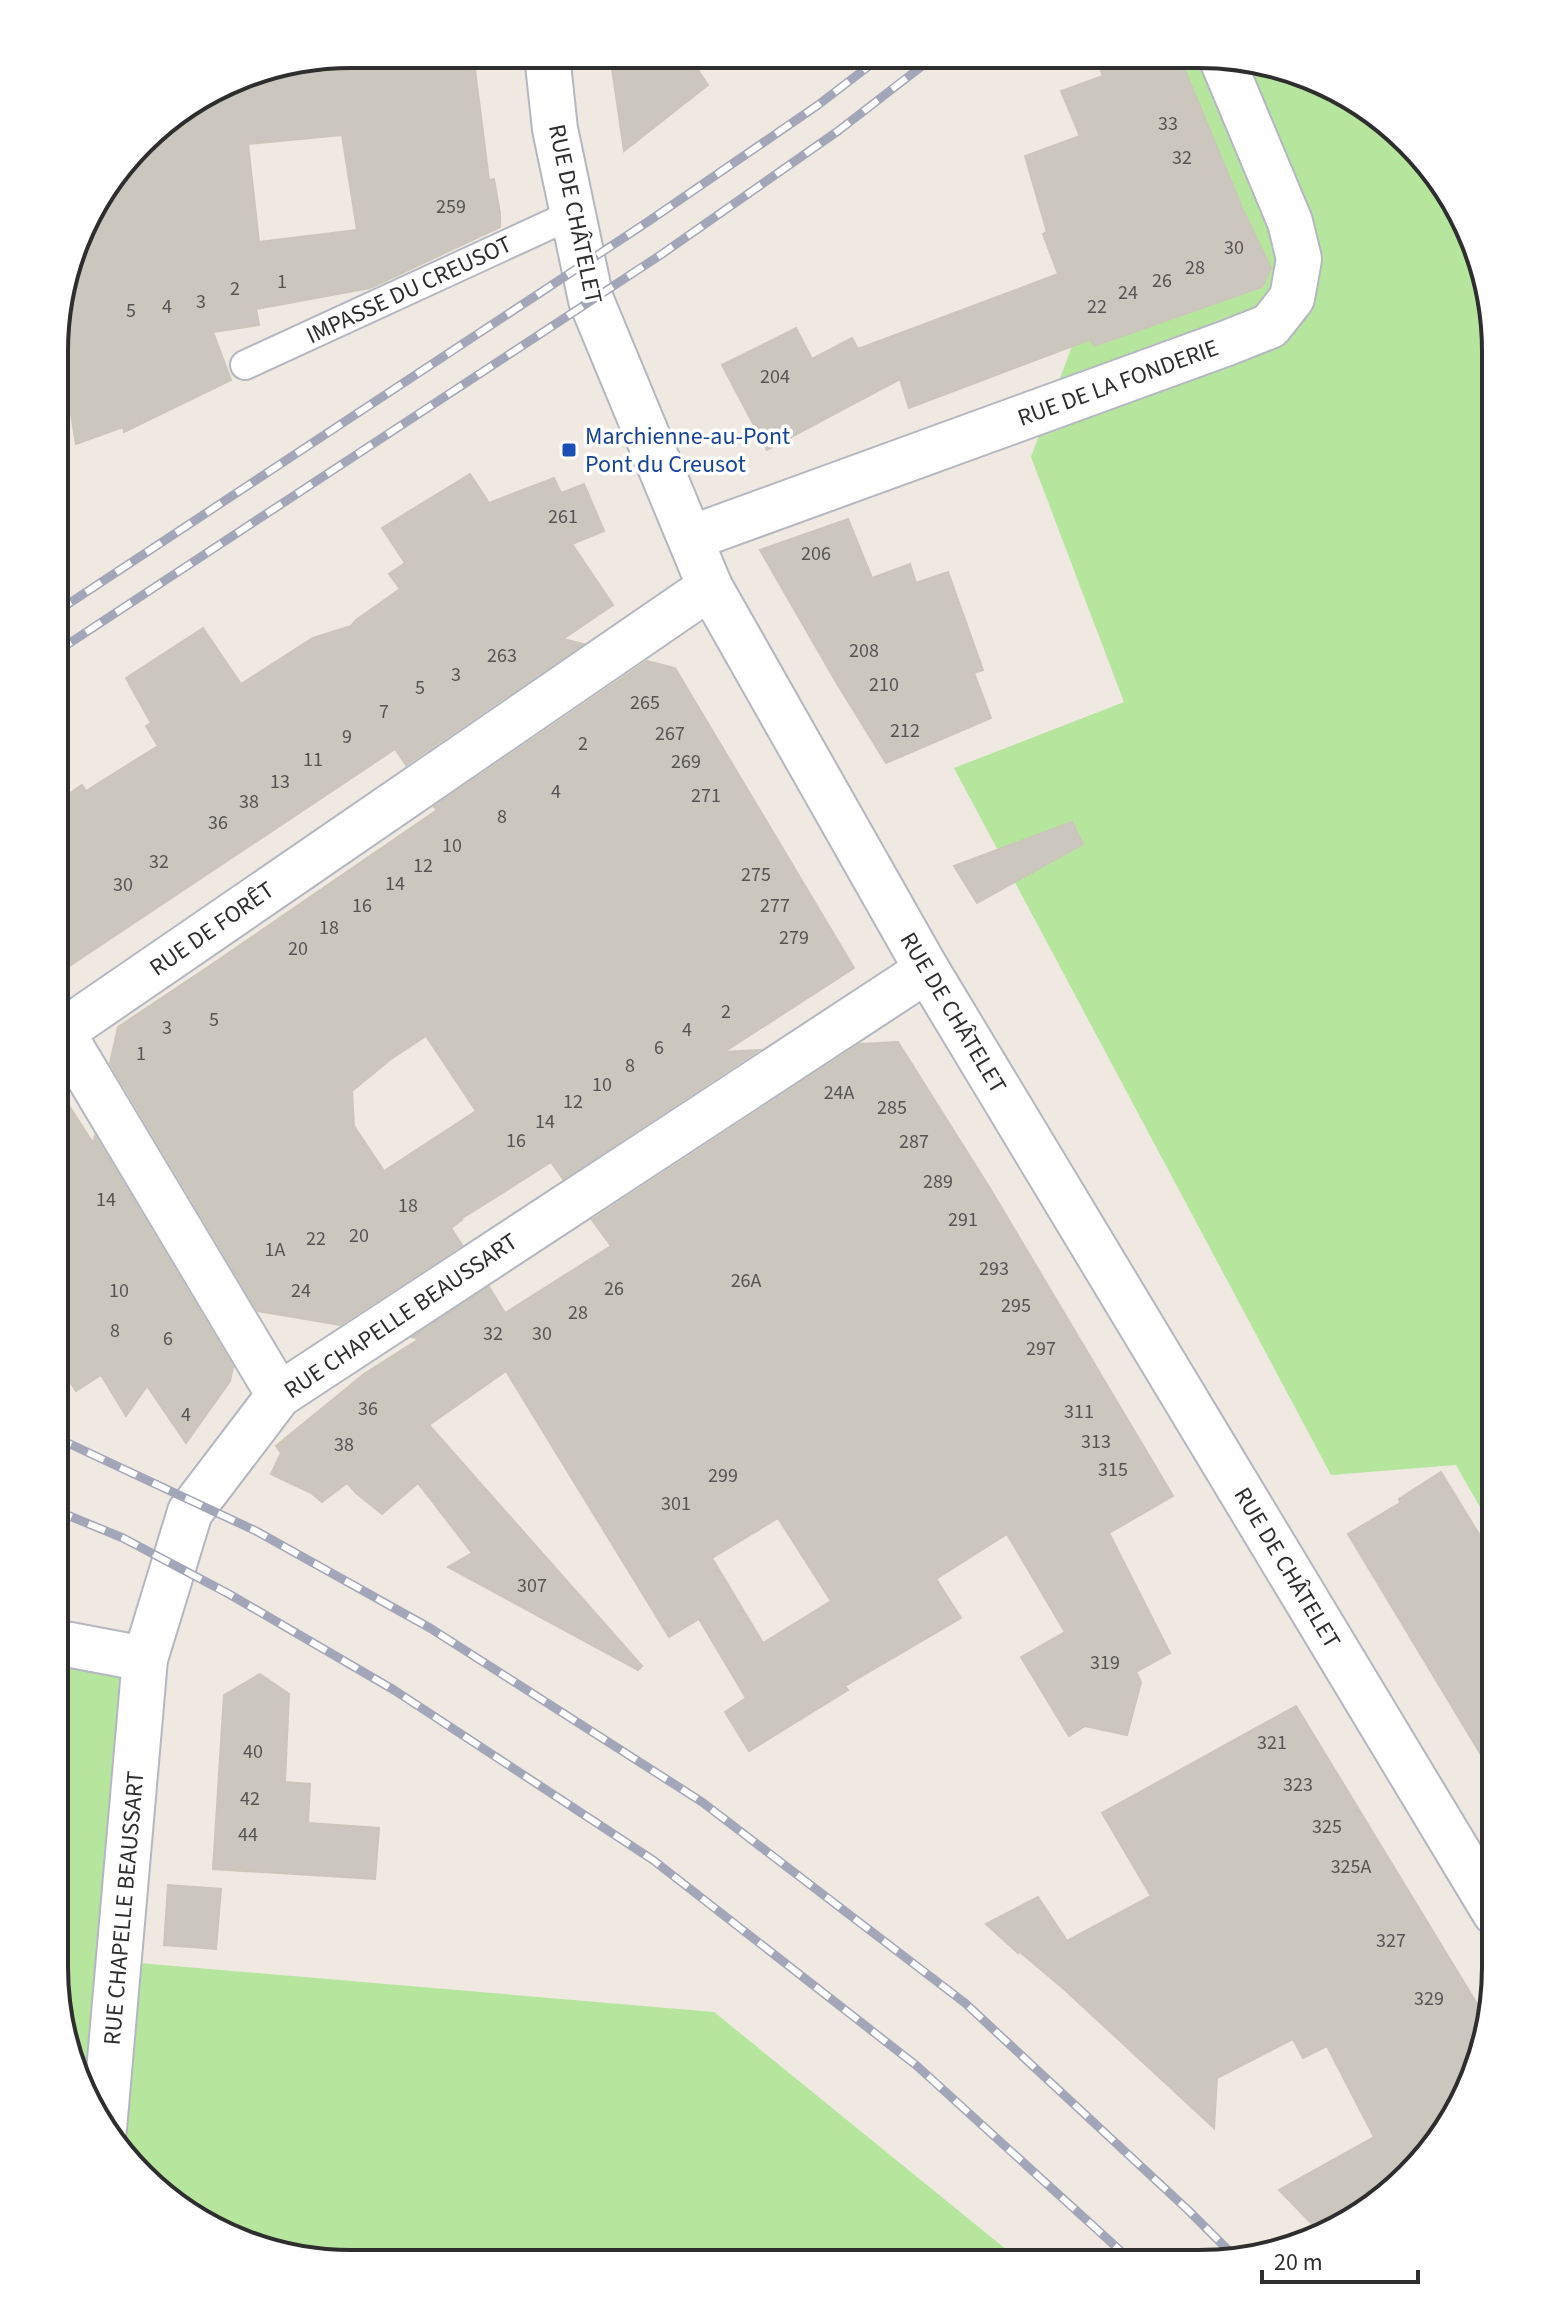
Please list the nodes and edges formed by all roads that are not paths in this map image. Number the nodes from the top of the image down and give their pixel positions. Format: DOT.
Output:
graph roads {
  1 [pos="548,69"];
  2 [pos="1226,69"];
  3 [pos="573,214"];
  4 [pos="245,365"];
  5 [pos="691,538"];
  6 [pos="710,587"];
  7 [pos="927,970"];
  8 [pos="68,1028"];
  9 [pos="68,1042"];
  10 [pos="279,1395"];
  11 [pos="68,1644"];
  12 [pos="145,1659"];
  13 [pos="1481,1890"];
  14 [pos="106,2109"];
  1 -- 3 [label="street, RUE DE CHÂTELET"];
  2 -- 5 [label="street, RUE DE LA FONDERIE"];
  3 -- 4 [label="lane, IMPASSE DU CREUSOT"];
  3 -- 5 [label="street, RUE DE CHÂTELET"];
  5 -- 6 [label="street, RUE DE CHÂTELET"];
  6 -- 7 [label="street, RUE DE CHÂTELET"];
  6 -- 8 [label="street, RUE DE FORÊT"];
  7 -- 10 [label="street, RUE CHAPELLE BEAUSSART"];
  7 -- 13 [label="street, RUE DE CHÂTELET"];
  9 -- 10 [label="street, RUE DE FORÊT"];
  10 -- 12 [label="street, RUE CHAPELLE BEAUSSART"];
  11 -- 12 [label="street"];
  12 -- 14 [label="street, RUE CHAPELLE BEAUSSART"];
}
